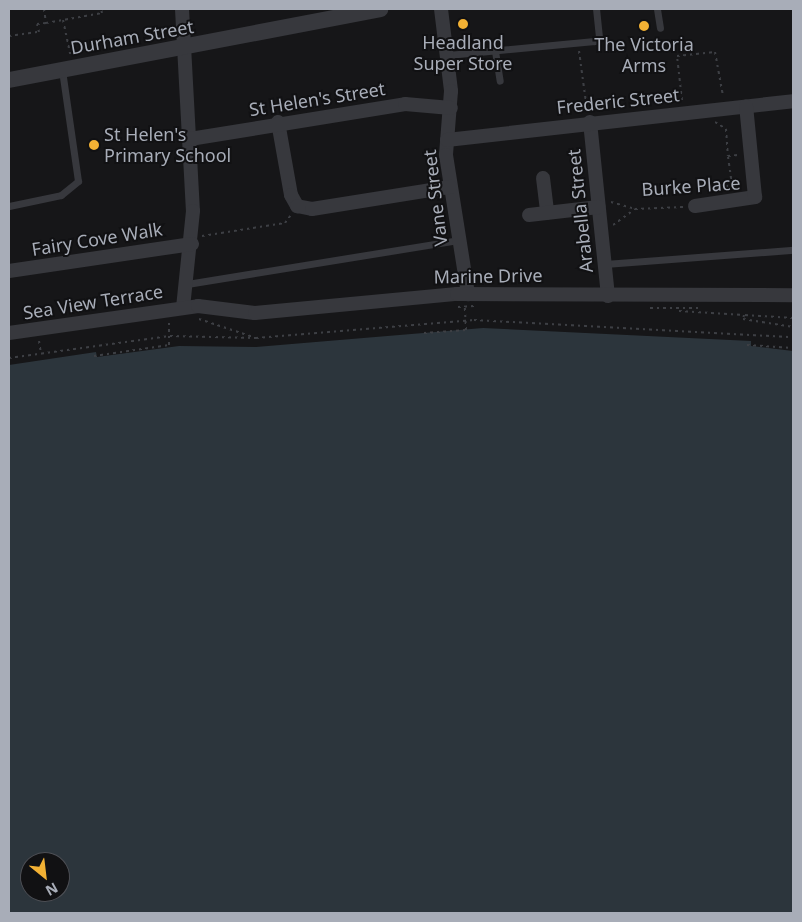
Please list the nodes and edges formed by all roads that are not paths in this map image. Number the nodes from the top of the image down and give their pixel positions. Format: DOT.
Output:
graph roads {
  1 [pos="182,9"];
  2 [pos="380,9"];
  3 [pos="441,9"];
  4 [pos="596,9"];
  5 [pos="657,9"];
  6 [pos="660,28"];
  7 [pos="185,48"];
  8 [pos="496,51"];
  9 [pos="448,56"];
  10 [pos="61,64"];
  11 [pos="9,80"];
  12 [pos="500,81"];
  13 [pos="793,101"];
  14 [pos="746,106"];
  15 [pos="451,108"];
  16 [pos="589,120"];
  17 [pos="278,122"];
  18 [pos="190,139"];
  19 [pos="447,140"];
  20 [pos="543,178"];
  21 [pos="450,187"];
  22 [pos="599,203"];
  23 [pos="701,205"];
  24 [pos="9,206"];
  25 [pos="547,213"];
  26 [pos="529,215"];
  27 [pos="459,240"];
  28 [pos="192,241"];
  29 [pos="793,250"];
  30 [pos="605,264"];
  31 [pos="9,271"];
  32 [pos="187,284"];
  33 [pos="468,294"];
  34 [pos="793,295"];
  35 [pos="608,296"];
  36 [pos="184,307"];
  37 [pos="9,333"];
  1 -- 7 [label="street"];
  2 -- 7 [label="street, Durham Street"];
  3 -- 9 [label="street, Vane Street"];
  4 -- 8 [label="lane"];
  5 -- 6 [label="lane"];
  7 -- 10 [label="street, Durham Street"];
  7 -- 18 [label="street"];
  8 -- 9 [label="lane"];
  8 -- 12 [label="lane"];
  9 -- 15 [label="street, Vane Street"];
  10 -- 11 [label="street, Durham Street"];
  10 -- 24 [label="lane"];
  13 -- 14 [label="street, Frederic Street"];
  14 -- 16 [label="street, Frederic Street"];
  14 -- 23 [label="street, Burke Place"];
  15 -- 17 [label="street, St Helen's Street"];
  15 -- 19 [label="street, Vane Street"];
  16 -- 19 [label="street, Frederic Street"];
  16 -- 22 [label="street, Arabella Street"];
  17 -- 18 [label="street, St Helen's Street"];
  17 -- 21 [label="street"];
  18 -- 28 [label="street"];
  19 -- 21 [label="street, Vane Street"];
  20 -- 25 [label="street"];
  21 -- 27 [label="street, Vane Street"];
  22 -- 25 [label="street"];
  22 -- 30 [label="street, Arabella Street"];
  25 -- 26 [label="street"];
  27 -- 32 [label="lane"];
  27 -- 33 [label="street, Vane Street"];
  28 -- 31 [label="street, Fairy Cove Walk"];
  28 -- 32 [label="street"];
  29 -- 30 [label="lane"];
  30 -- 35 [label="street, Arabella Street"];
  32 -- 36 [label="street"];
  33 -- 35 [label="street, Marine Drive"];
  33 -- 36 [label="street, Marine Drive"];
  34 -- 35 [label="street, Marine Drive"];
  36 -- 37 [label="street, Sea View Terrace"];
}
